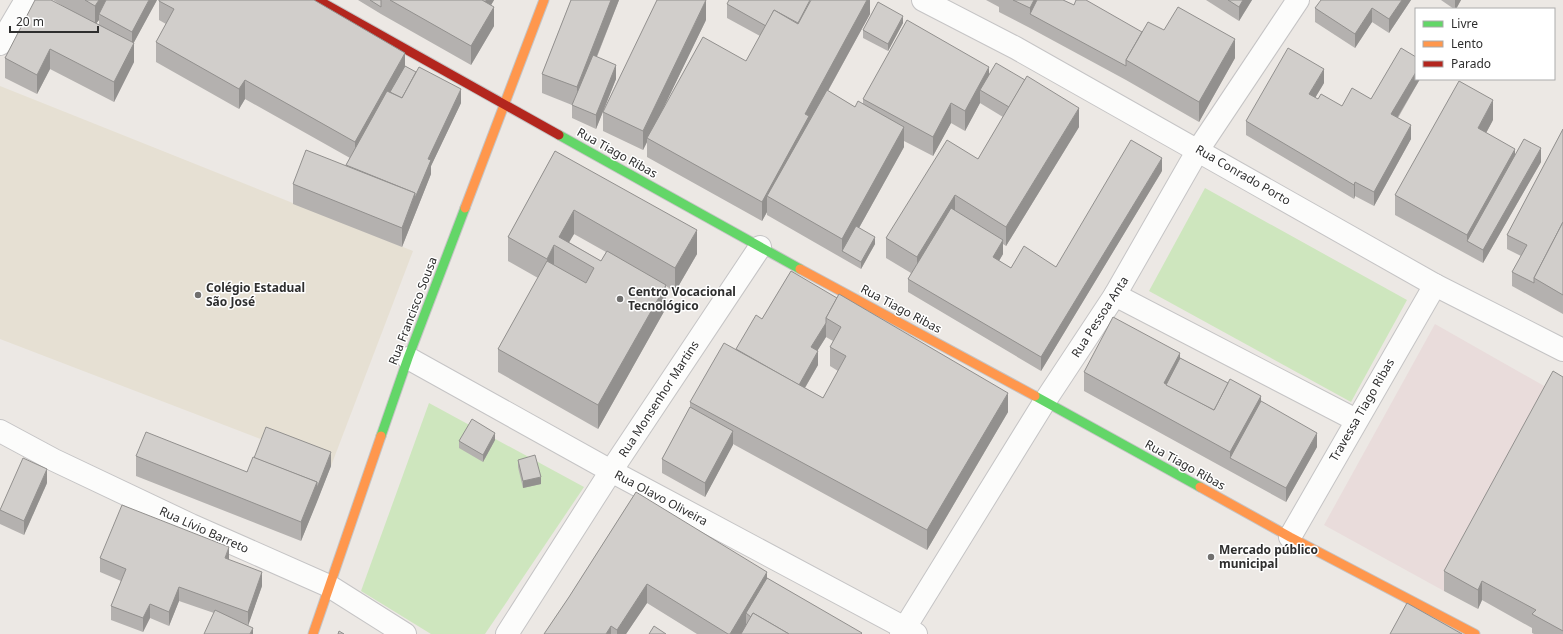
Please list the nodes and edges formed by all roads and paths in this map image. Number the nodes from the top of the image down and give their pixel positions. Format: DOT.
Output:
graph roads {
  1 [pos="26,0"];
  2 [pos="318,0"];
  3 [pos="544,0"];
  4 [pos="923,0"];
  5 [pos="1298,0"];
  6 [pos="0,44"];
  7 [pos="504,104"];
  8 [pos="1198,150"];
  9 [pos="760,247"];
  10 [pos="1435,285"];
  11 [pos="1115,295"];
  12 [pos="1563,350"];
  13 [pos="408,358"];
  14 [pos="1045,401"];
  15 [pos="1356,420"];
  16 [pos="0,431"];
  17 [pos="611,471"];
  18 [pos="1290,537"];
  19 [pos="330,586"];
  20 [pos="907,632"];
  21 [pos="313,634"];
  22 [pos="405,634"];
  23 [pos="507,634"];
  24 [pos="1475,634"];
  1 -- 6 [label="street"];
  2 -- 7 [label="street, Rua Tiago Ribas"];
  3 -- 7 [label="street, Rua Francisco Sousa"];
  4 -- 8 [label="street, Rua Conrado Porto"];
  5 -- 8 [label="street, Rua Pessoa Anta"];
  7 -- 9 [label="street, Rua Tiago Ribas"];
  7 -- 13 [label="street, Rua Francisco Sousa"];
  8 -- 10 [label="street, Rua Conrado Porto"];
  8 -- 11 [label="street, Rua Pessoa Anta"];
  9 -- 14 [label="street, Rua Tiago Ribas"];
  9 -- 17 [label="street, Rua Monsenhor Martins"];
  10 -- 12 [label="street, Rua Conrado Porto"];
  10 -- 15 [label="street, Travessa Tiago Ribas"];
  11 -- 14 [label="street, Rua Pessoa Anta"];
  11 -- 15 [label="street"];
  13 -- 17 [label="street, Rua Olavo Oliveira"];
  13 -- 19 [label="street, Rua Francisco Sousa"];
  14 -- 18 [label="street, Rua Tiago Ribas"];
  14 -- 20 [label="street, Rua Pessoa Anta"];
  15 -- 18 [label="street, Travessa Tiago Ribas"];
  16 -- 19 [label="street, Rua Lívio Barreto"];
  17 -- 20 [label="street, Rua Olavo Oliveira"];
  17 -- 23 [label="street, Rua Monsenhor Martins"];
  18 -- 24 [label="street, Rua Tiago Ribas"];
  19 -- 21 [label="street, Rua Francisco Sousa"];
  19 -- 22 [label="street, Rua Lívio Barreto"];
}
